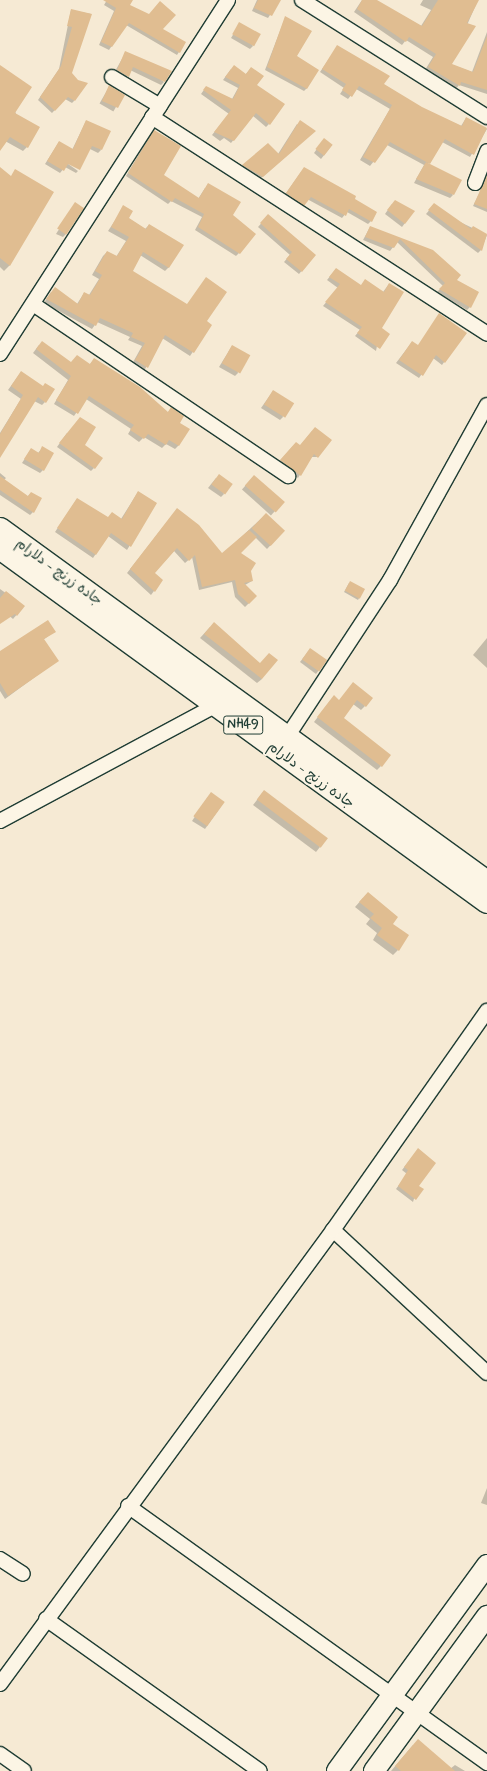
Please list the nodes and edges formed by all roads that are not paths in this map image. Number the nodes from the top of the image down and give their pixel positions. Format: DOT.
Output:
graph roads {
  1 [pos="228,0"];
  2 [pos="302,0"];
  3 [pos="112,77"];
  4 [pos="156,112"];
  5 [pos="487,117"];
  6 [pos="487,152"];
  7 [pos="475,183"];
  8 [pos="33,304"];
  9 [pos="487,334"];
  10 [pos="0,354"];
  11 [pos="487,405"];
  12 [pos="288,476"];
  13 [pos="0,529"];
  14 [pos="0,548"];
  15 [pos="216,705"];
  16 [pos="282,744"];
  17 [pos="0,821"];
  18 [pos="487,882"];
  19 [pos="487,902"];
  20 [pos="487,1011"];
  21 [pos="333,1230"];
  22 [pos="487,1373"];
  23 [pos="128,1506"];
  24 [pos="0,1559"];
  25 [pos="487,1565"];
  26 [pos="23,1574"];
  27 [pos="487,1616"];
  28 [pos="46,1619"];
  29 [pos="0,1684"];
  30 [pos="392,1695"];
  31 [pos="417,1713"];
  32 [pos="0,1754"];
  33 [pos="487,1763"];
  34 [pos="24,1771"];
  35 [pos="260,1771"];
  36 [pos="337,1771"];
  37 [pos="374,1771"];
  1 -- 4 [label="street"];
  2 -- 5 [label="street"];
  3 -- 4 [label="street"];
  4 -- 8 [label="street"];
  4 -- 9 [label="street"];
  6 -- 7 [label="street"];
  8 -- 10 [label="street"];
  8 -- 12 [label="street"];
  11 -- 16 [label="street"];
  13 -- 16 [label="highway, جاده زرنج - دلارام / NH49"];
  14 -- 15 [label="highway, جاده زرنج - دلارام / NH49"];
  15 -- 16 [label="highway, جاده زرنج - دلارام / NH49"];
  15 -- 17 [label="street"];
  16 -- 18 [label="highway, جاده زرنج - دلارام / NH49"];
  16 -- 19 [label="highway, جاده زرنج - دلارام / NH49"];
  20 -- 21 [label="street"];
  21 -- 22 [label="street"];
  21 -- 23 [label="street"];
  23 -- 28 [label="street"];
  23 -- 30 [label="street"];
  24 -- 26 [label="street"];
  25 -- 30 [label="street"];
  27 -- 31 [label="street"];
  28 -- 29 [label="street"];
  28 -- 35 [label="street"];
  30 -- 31 [label="street"];
  30 -- 36 [label="street"];
  31 -- 33 [label="street"];
  31 -- 37 [label="street"];
  32 -- 34 [label="street"];
}
